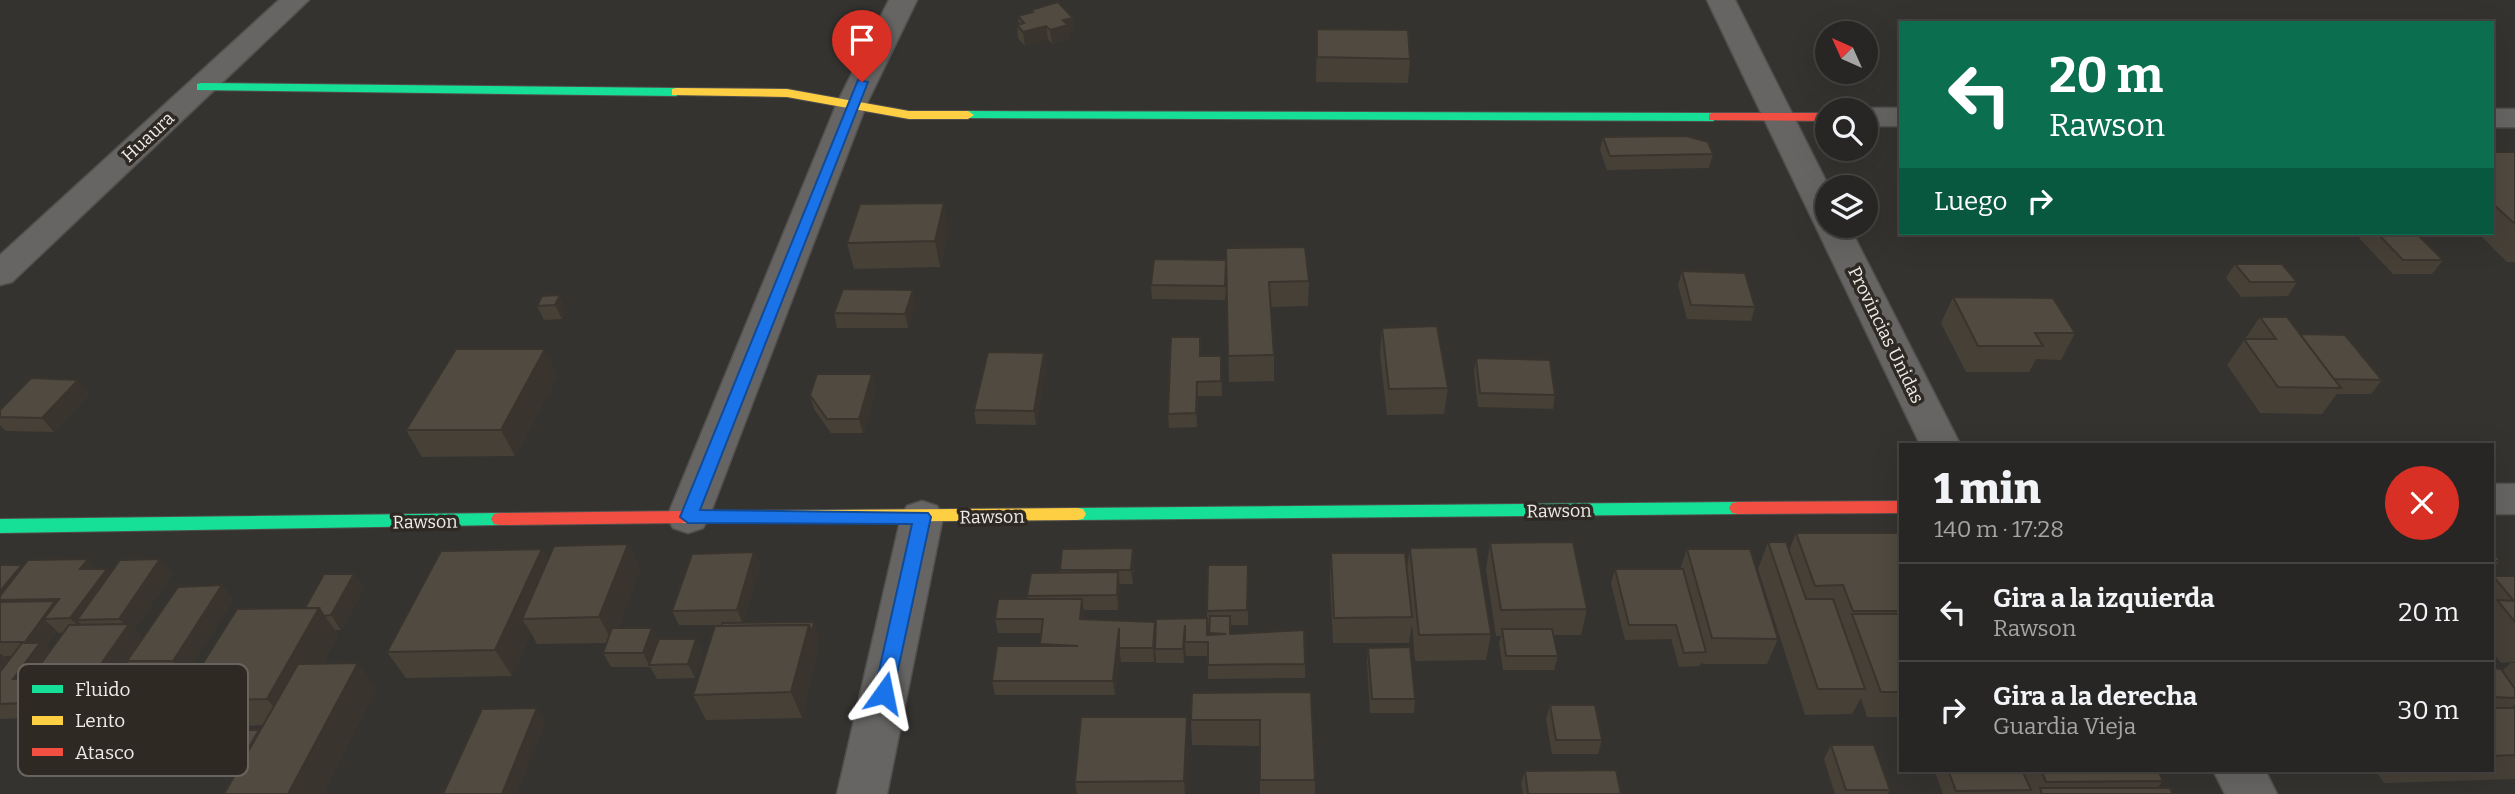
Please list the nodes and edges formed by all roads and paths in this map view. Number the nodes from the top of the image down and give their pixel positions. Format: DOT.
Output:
graph roads {
  1 [pos="295,0"];
  2 [pos="902,0"];
  3 [pos="1721,0"];
  4 [pos="201,88"];
  5 [pos="852,103"];
  6 [pos="1778,117"];
  7 [pos="1815,117"];
  8 [pos="1878,117"];
  9 [pos="1899,117"];
  10 [pos="2494,118"];
  11 [pos="2515,118"];
  12 [pos="1815,192"];
  13 [pos="1838,238"];
  14 [pos="0,274"];
  15 [pos="1940,443"];
  16 [pos="2494,499"];
  17 [pos="2515,499"];
  18 [pos="1899,507"];
  19 [pos="688,517"];
  20 [pos="922,517"];
  21 [pos="0,526"];
  22 [pos="2239,772"];
  23 [pos="862,794"];
  24 [pos="2252,794"];
  1 -- 4 [label="street, Huaura"];
  2 -- 5 [label="street"];
  3 -- 6 [label="street"];
  4 -- 5 [label="street"];
  4 -- 14 [label="street, Huaura"];
  5 -- 6 [label="street"];
  5 -- 19 [label="street"];
  6 -- 7 [label="street"];
  6 -- 12 [label="street"];
  8 -- 9 [label="street"];
  10 -- 11 [label="street"];
  13 -- 15 [label="street, Provincias Unidas"];
  16 -- 17 [label="street"];
  18 -- 20 [label="street, Rawson"];
  19 -- 20 [label="street, Rawson"];
  19 -- 21 [label="street, Rawson"];
  20 -- 23 [label="street"];
  22 -- 24 [label="street"];
}
